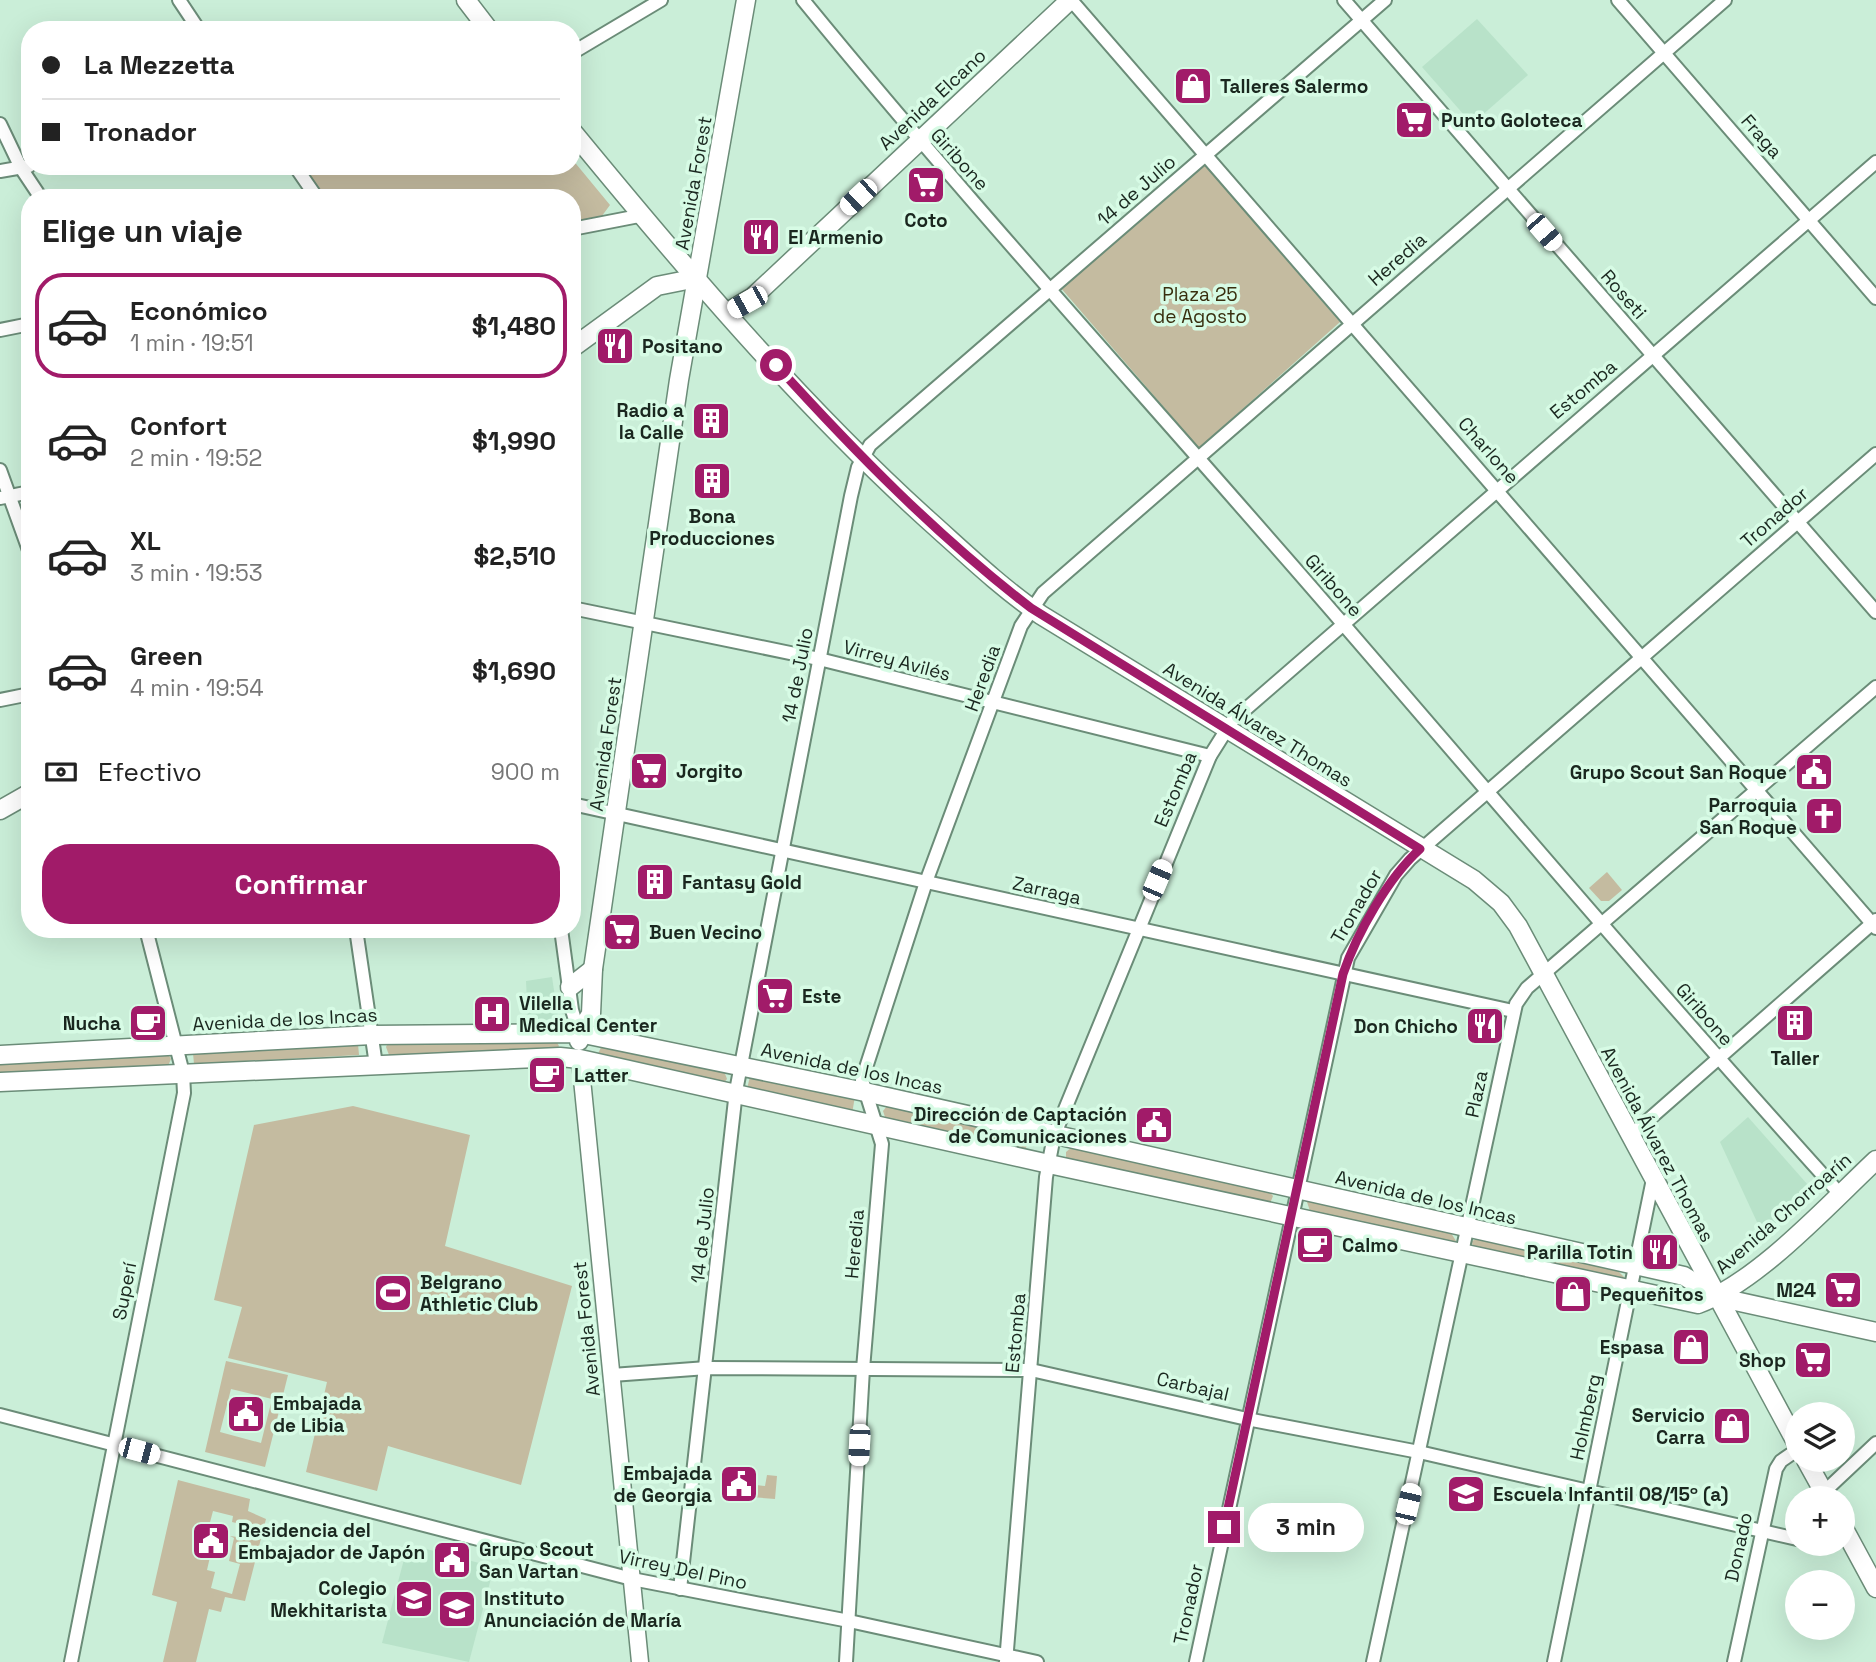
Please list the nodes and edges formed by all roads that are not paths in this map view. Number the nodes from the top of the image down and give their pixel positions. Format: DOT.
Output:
graph roads {
  1 [pos="178,0"];
  2 [pos="466,0"];
  3 [pos="661,0"];
  4 [pos="746,0"];
  5 [pos="803,0"];
  6 [pos="1071,0"];
  7 [pos="1344,0"];
  8 [pos="1385,0"];
  9 [pos="1618,0"];
  10 [pos="1725,0"];
  11 [pos="1361,20"];
  12 [pos="193,21"];
  13 [pos="482,21"];
  14 [pos="581,48"];
  15 [pos="1663,52"];
  16 [pos="0,124"];
  17 [pos="918,141"];
  18 [pos="581,142"];
  19 [pos="1206,155"];
  20 [pos="21,159"];
  21 [pos="1876,162"];
  22 [pos="21,168"];
  23 [pos="0,172"];
  24 [pos="1508,190"];
  25 [pos="644,215"];
  26 [pos="1809,220"];
  27 [pos="581,227"];
  28 [pos="697,278"];
  29 [pos="1051,289"];
  30 [pos="1876,298"];
  31 [pos="728,312"];
  32 [pos="1353,323"];
  33 [pos="21,326"];
  34 [pos="0,330"];
  35 [pos="581,341"];
  36 [pos="1651,356"];
  37 [pos="1876,454"];
  38 [pos="861,458"];
  39 [pos="1198,459"];
  40 [pos="0,470"];
  41 [pos="1497,488"];
  42 [pos="5,497"];
  43 [pos="1797,522"];
  44 [pos="21,533"];
  45 [pos="1031,608"];
  46 [pos="581,610"];
  47 [pos="1876,612"];
  48 [pos="642,624"];
  49 [pos="1343,624"];
  50 [pos="1642,658"];
  51 [pos="819,659"];
  52 [pos="1876,687"];
  53 [pos="21,696"];
  54 [pos="0,700"];
  55 [pos="992,704"];
  56 [pos="1226,729"];
  57 [pos="1210,756"];
  58 [pos="1758,791"];
  59 [pos="1485,793"];
  60 [pos="21,798"];
  61 [pos="581,806"];
  62 [pos="0,810"];
  63 [pos="617,814"];
  64 [pos="783,849"];
  65 [pos="1420,849"];
  66 [pos="926,882"];
  67 [pos="1875,924"];
  68 [pos="1602,926"];
  69 [pos="1136,930"];
  70 [pos="148,938"];
  71 [pos="357,938"];
  72 [pos="562,938"];
  73 [pos="593,969"];
  74 [pos="1343,974"];
  75 [pos="1543,974"];
  76 [pos="570,987"];
  77 [pos="1513,1011"];
  78 [pos="579,1033"];
  79 [pos="372,1035"];
  80 [pos="177,1047"];
  81 [pos="0,1055"];
  82 [pos="1717,1057"];
  83 [pos="580,1059"];
  84 [pos="376,1065"];
  85 [pos="741,1065"];
  86 [pos="183,1073"];
  87 [pos="0,1082"];
  88 [pos="736,1091"];
  89 [pos="865,1092"];
  90 [pos="876,1124"];
  91 [pos="1054,1136"];
  92 [pos="1630,1136"];
  93 [pos="1876,1160"];
  94 [pos="1049,1164"];
  95 [pos="1653,1179"];
  96 [pos="1298,1188"];
  97 [pos="1840,1194"];
  98 [pos="1292,1216"];
  99 [pos="1467,1228"];
  100 [pos="1462,1253"];
  101 [pos="1636,1266"];
  102 [pos="1630,1291"];
  103 [pos="1717,1297"];
  104 [pos="1876,1332"];
  105 [pos="707,1368"];
  106 [pos="863,1369"];
  107 [pos="1031,1370"];
  108 [pos="611,1375"];
  109 [pos="0,1415"];
  110 [pos="1247,1419"];
  111 [pos="1785,1422"];
  112 [pos="1876,1443"];
  113 [pos="113,1445"];
  114 [pos="1419,1451"];
  115 [pos="1785,1458"];
  116 [pos="1835,1486"];
  117 [pos="1589,1492"];
  118 [pos="1761,1530"];
  119 [pos="1785,1536"];
  120 [pos="1855,1551"];
  121 [pos="632,1579"];
  122 [pos="1876,1588"];
  123 [pos="680,1589"];
  124 [pos="849,1620"];
  125 [pos="1007,1659"];
  126 [pos="71,1662"];
  127 [pos="640,1662"];
  128 [pos="846,1662"];
  129 [pos="1037,1662"];
  130 [pos="1196,1662"];
  131 [pos="1373,1662"];
  132 [pos="1554,1662"];
  133 [pos="1734,1662"];
  1 -- 12 [label="street"];
  2 -- 13 [label="main road"];
  3 -- 14 [label="street"];
  4 -- 28 [label="main road, Avenida Forest"];
  5 -- 17 [label="street, Giribone"];
  6 -- 17 [label="main road, Avenida Elcano"];
  6 -- 19 [label="street, Charlone"];
  7 -- 11 [label="street, Roseti"];
  8 -- 11 [label="street, 14 de Julio"];
  9 -- 15 [label="street, Fraga"];
  10 -- 15 [label="street, Heredia"];
  11 -- 19 [label="street, 14 de Julio"];
  11 -- 24 [label="street, Roseti"];
  15 -- 24 [label="street, Heredia"];
  15 -- 26 [label="street, Fraga"];
  16 -- 20 [label="street"];
  17 -- 29 [label="street, Giribone"];
  17 -- 31 [label="main road, Avenida Elcano"];
  18 -- 25 [label="main road, Avenida Álvarez Thomas"];
  19 -- 29 [label="street, 14 de Julio"];
  19 -- 32 [label="street, Charlone"];
  21 -- 26 [label="street, Estomba"];
  22 -- 23 [label="street"];
  24 -- 32 [label="street, Heredia"];
  24 -- 36 [label="street, Roseti"];
  25 -- 27 [label="street"];
  25 -- 28 [label="main road, Avenida Álvarez Thomas"];
  26 -- 30 [label="street, Fraga"];
  26 -- 36 [label="street, Estomba"];
  28 -- 31 [label="main road, Avenida Álvarez Thomas"];
  28 -- 35 [label="main road"];
  28 -- 48 [label="main road, Avenida Forest"];
  29 -- 38 [label="street, 14 de Julio"];
  29 -- 39 [label="street, Giribone"];
  31 -- 38 [label="main road, Avenida Álvarez Thomas"];
  32 -- 39 [label="street, Heredia"];
  32 -- 41 [label="street, Charlone"];
  33 -- 34 [label="street"];
  36 -- 41 [label="street, Estomba"];
  36 -- 43 [label="street, Roseti"];
  37 -- 43 [label="street, Tronador"];
  38 -- 45 [label="main road, Avenida Álvarez Thomas"];
  38 -- 51 [label="street, 14 de Julio"];
  39 -- 45 [label="street, Heredia"];
  39 -- 49 [label="street, Giribone"];
  40 -- 42 [label="street"];
  41 -- 49 [label="street, Estomba"];
  41 -- 50 [label="street, Charlone"];
  42 -- 44 [label="street"];
  43 -- 47 [label="street, Roseti"];
  43 -- 50 [label="street, Tronador"];
  45 -- 55 [label="street, Heredia"];
  45 -- 56 [label="main road, Avenida Álvarez Thomas"];
  46 -- 48 [label="street, Virrey Avilés"];
  48 -- 51 [label="street, Virrey Avilés"];
  48 -- 63 [label="main road, Avenida Forest"];
  49 -- 56 [label="street, Estomba"];
  49 -- 59 [label="street, Giribone"];
  50 -- 58 [label="street, Charlone"];
  50 -- 59 [label="street, Tronador"];
  51 -- 55 [label="street, Virrey Avilés"];
  51 -- 64 [label="street, 14 de Julio"];
  52 -- 58 [label="street, Plaza"];
  53 -- 54 [label="street"];
  55 -- 57 [label="street, Virrey Avilés"];
  55 -- 66 [label="street, Heredia"];
  56 -- 57 [label="street, Estomba"];
  56 -- 65 [label="main road, Avenida Álvarez Thomas"];
  57 -- 69 [label="street, Estomba"];
  58 -- 67 [label="street, Charlone"];
  58 -- 68 [label="street, Plaza"];
  59 -- 65 [label="street, Tronador"];
  59 -- 68 [label="street, Giribone"];
  60 -- 62 [label="main road"];
  61 -- 63 [label="street, Zarraga"];
  63 -- 64 [label="street, Zarraga"];
  63 -- 73 [label="main road, Avenida Forest"];
  64 -- 66 [label="street, Zarraga"];
  64 -- 85 [label="street, 14 de Julio"];
  65 -- 74 [label="street, Tronador"];
  65 -- 75 [label="main road, Avenida Álvarez Thomas"];
  66 -- 69 [label="street, Zarraga"];
  66 -- 89 [label="street, Heredia"];
  67 -- 82 [label="street"];
  68 -- 75 [label="street, Plaza"];
  68 -- 82 [label="street, Giribone"];
  69 -- 74 [label="street, Zarraga"];
  69 -- 91 [label="street, Estomba"];
  70 -- 80 [label="street, Superí"];
  71 -- 79 [label="street"];
  72 -- 76 [label="street"];
  73 -- 76 [label="main road"];
  73 -- 78 [label="main road, Avenida Forest"];
  74 -- 77 [label="street, Zarraga"];
  74 -- 96 [label="street, Tronador"];
  75 -- 77 [label="street, Plaza"];
  75 -- 92 [label="main road, Avenida Álvarez Thomas"];
  76 -- 78 [label="street"];
  77 -- 99 [label="street, Plaza"];
  78 -- 79 [label="main road, Avenida de los Incas"];
  78 -- 83 [label="main road, Avenida Forest"];
  78 -- 85 [label="main road, Avenida de los Incas"];
  79 -- 80 [label="main road, Avenida de los Incas"];
  79 -- 84 [label="street"];
  80 -- 81 [label="main road, Avenida de los Incas"];
  80 -- 86 [label="street, Superí"];
  82 -- 92 [label="street"];
  82 -- 97 [label="street, Giribone"];
  83 -- 84 [label="main road, Avenida de los Incas"];
  83 -- 88 [label="main road, Avenida de los Incas"];
  83 -- 108 [label="street, Avenida Forest"];
  84 -- 86 [label="main road, Avenida de los Incas"];
  85 -- 88 [label="street, 14 de Julio"];
  85 -- 89 [label="main road, Avenida de los Incas"];
  86 -- 87 [label="main road, Avenida de los Incas"];
  86 -- 113 [label="street, Superí"];
  88 -- 90 [label="main road, Avenida de los Incas"];
  88 -- 105 [label="street, 14 de Julio"];
  89 -- 90 [label="street, Heredia"];
  89 -- 91 [label="main road, Avenida de los Incas"];
  90 -- 94 [label="main road, Avenida de los Incas"];
  90 -- 106 [label="street, Heredia"];
  91 -- 94 [label="street, Estomba"];
  91 -- 96 [label="main road, Avenida de los Incas"];
  92 -- 95 [label="main road, Avenida Álvarez Thomas"];
  93 -- 97 [label="main road, Avenida Chorroarín"];
  94 -- 98 [label="main road, Avenida de los Incas"];
  94 -- 107 [label="street, Estomba"];
  95 -- 101 [label="street, Holmberg"];
  95 -- 103 [label="main road, Avenida Álvarez Thomas"];
  96 -- 98 [label="street, Tronador"];
  96 -- 99 [label="main road, Avenida de los Incas"];
  97 -- 103 [label="main road, Avenida Chorroarín"];
  98 -- 100 [label="main road, Avenida de los Incas"];
  98 -- 110 [label="street, Tronador"];
  99 -- 100 [label="street, Plaza"];
  99 -- 101 [label="main road, Avenida de los Incas"];
  100 -- 102 [label="main road, Avenida de los Incas"];
  100 -- 114 [label="street, Plaza"];
  101 -- 102 [label="street, Holmberg"];
  101 -- 103 [label="main road, Avenida de los Incas"];
  102 -- 103 [label="main road, Avenida de los Incas"];
  102 -- 117 [label="street, Holmberg"];
  103 -- 104 [label="main road, Avenida de los Incas"];
  103 -- 111 [label="main road, Avenida Álvarez Thomas"];
  105 -- 106 [label="street, Carbajal"];
  105 -- 108 [label="street, Carbajal"];
  105 -- 123 [label="street, 14 de Julio"];
  106 -- 107 [label="street, Carbajal"];
  106 -- 124 [label="street, Heredia"];
  107 -- 110 [label="street, Carbajal"];
  107 -- 125 [label="street, Estomba"];
  108 -- 121 [label="street, Avenida Forest"];
  109 -- 113 [label="street, Virrey Del Pino"];
  110 -- 114 [label="street, Carbajal"];
  110 -- 130 [label="street, Tronador"];
  112 -- 116 [label="street"];
  113 -- 121 [label="street, Virrey Del Pino"];
  113 -- 126 [label="street, Superí"];
  114 -- 117 [label="street, Carbajal"];
  114 -- 131 [label="street, Plaza"];
  115 -- 118 [label="street, Donado"];
  117 -- 118 [label="street, Carbajal"];
  117 -- 132 [label="street, Holmberg"];
  118 -- 119 [label="street, Carbajal"];
  118 -- 133 [label="street, Donado"];
  120 -- 122 [label="main road"];
  121 -- 123 [label="street, Virrey Del Pino"];
  121 -- 127 [label="street, Avenida Forest"];
  123 -- 124 [label="street, Virrey Del Pino"];
  124 -- 125 [label="street, Virrey Del Pino"];
  124 -- 128 [label="street, Heredia"];
  125 -- 129 [label="street, Virrey Del Pino"];
}
